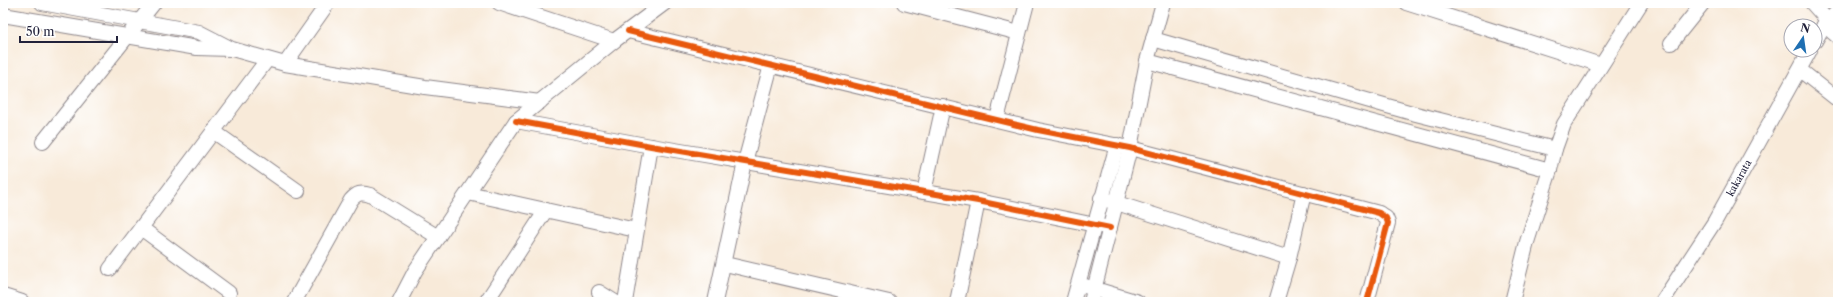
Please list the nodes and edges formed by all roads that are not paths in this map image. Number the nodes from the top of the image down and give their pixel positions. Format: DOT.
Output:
graph roads {
  1 [pos="42,3"];
  2 [pos="154,3"];
  3 [pos="328,3"];
  4 [pos="499,3"];
  5 [pos="665,3"];
  6 [pos="904,3"];
  7 [pos="1027,3"];
  8 [pos="1163,3"];
  9 [pos="1406,3"];
  10 [pos="1641,3"];
  11 [pos="1703,3"];
  12 [pos="1812,3"];
  13 [pos="946,8"];
  14 [pos="3,15"];
  15 [pos="1830,19"];
  16 [pos="141,20"];
  17 [pos="1823,29"];
  18 [pos="628,31"];
  19 [pos="1019,33"];
  20 [pos="127,37"];
  21 [pos="1838,37"];
  22 [pos="1153,39"];
  23 [pos="614,41"];
  24 [pos="1671,43"];
  25 [pos="232,49"];
  26 [pos="1806,58"];
  27 [pos="267,60"];
  28 [pos="1147,61"];
  29 [pos="285,64"];
  30 [pos="771,65"];
  31 [pos="1601,65"];
  32 [pos="1800,70"];
  33 [pos="1838,100"];
  34 [pos="540,102"];
  35 [pos="943,106"];
  36 [pos="997,119"];
  37 [pos="516,121"];
  38 [pos="213,131"];
  39 [pos="43,142"];
  40 [pos="651,146"];
  41 [pos="1123,146"];
  42 [pos="1555,149"];
  43 [pos="745,162"];
  44 [pos="1550,170"];
  45 [pos="298,191"];
  46 [pos="924,192"];
  47 [pos="468,193"];
  48 [pos="1304,193"];
  49 [pos="1101,198"];
  50 [pos="978,201"];
  51 [pos="1116,202"];
  52 [pos="546,210"];
  53 [pos="1094,224"];
  54 [pos="141,228"];
  55 [pos="1110,228"];
  56 [pos="636,230"];
  57 [pos="438,237"];
  58 [pos="1289,258"];
  59 [pos="724,264"];
  60 [pos="110,269"];
  61 [pos="1078,284"];
  62 [pos="1094,288"];
  63 [pos="599,292"];
  64 [pos="229,293"];
  65 [pos="3,296"];
  66 [pos="22,302"];
  67 [pos="294,302"];
  68 [pos="399,302"];
  69 [pos="486,302"];
  70 [pos="615,302"];
  71 [pos="625,302"];
  72 [pos="715,302"];
  73 [pos="889,302"];
  74 [pos="957,302"];
  75 [pos="1074,302"];
  76 [pos="1091,302"];
  77 [pos="1138,302"];
  78 [pos="1276,302"];
  79 [pos="1367,302"];
  80 [pos="1512,302"];
  81 [pos="1662,302"];
  1 -- 16 [label="street"];
  2 -- 16 [label="street"];
  3 -- 29 [label="street"];
  4 -- 23 [label="street"];
  5 -- 18 [label="street"];
  6 -- 13 [label="street"];
  7 -- 19 [label="street"];
  8 -- 22 [label="street"];
  9 -- 31 [label="street"];
  10 -- 31 [label="street"];
  11 -- 24 [label="street"];
  12 -- 15 [label="street"];
  13 -- 19 [label="street"];
  14 -- 20 [label="street"];
  15 -- 17 [label="street"];
  15 -- 21 [label="street"];
  16 -- 20 [label="street"];
  16 -- 25 [label="street"];
  18 -- 23 [label="street"];
  18 -- 30 [label="street"];
  19 -- 36 [label="street"];
  20 -- 25 [label="street"];
  20 -- 39 [label="street"];
  22 -- 28 [label="street"];
  22 -- 42 [label="street"];
  23 -- 34 [label="street"];
  25 -- 27 [label="street"];
  26 -- 32 [label="street, kakarata"];
  27 -- 29 [label="street"];
  27 -- 38 [label="street"];
  28 -- 41 [label="street"];
  28 -- 44 [label="street"];
  29 -- 34 [label="street"];
  30 -- 35 [label="street"];
  30 -- 43 [label="street"];
  31 -- 42 [label="street"];
  32 -- 33 [label="street"];
  32 -- 81 [label="street, kakarata"];
  34 -- 37 [label="street"];
  35 -- 36 [label="street"];
  35 -- 46 [label="street"];
  36 -- 41 [label="street"];
  37 -- 40 [label="street"];
  37 -- 47 [label="street"];
  38 -- 45 [label="street"];
  38 -- 54 [label="street"];
  40 -- 43 [label="street"];
  40 -- 56 [label="street"];
  41 -- 48 [label="street"];
  41 -- 49 [label="street"];
  41 -- 51 [label="street"];
  42 -- 44 [label="street"];
  43 -- 46 [label="street"];
  43 -- 59 [label="street"];
  44 -- 80 [label="street"];
  46 -- 50 [label="street"];
  47 -- 52 [label="street"];
  47 -- 57 [label="street"];
  48 -- 58 [label="street"];
  48 -- 79 [label="street"];
  49 -- 51 [label="street"];
  49 -- 53 [label="street"];
  50 -- 53 [label="street"];
  50 -- 74 [label="street"];
  51 -- 55 [label="street"];
  51 -- 58 [label="street"];
  52 -- 56 [label="street"];
  52 -- 69 [label="street"];
  53 -- 55 [label="street"];
  53 -- 61 [label="street"];
  54 -- 60 [label="street"];
  54 -- 64 [label="street"];
  55 -- 62 [label="street"];
  56 -- 71 [label="street"];
  57 -- 67 [label="street"];
  57 -- 68 [label="street"];
  58 -- 78 [label="street"];
  59 -- 72 [label="street"];
  59 -- 73 [label="street"];
  61 -- 62 [label="street"];
  61 -- 75 [label="street"];
  62 -- 76 [label="street"];
  62 -- 77 [label="street"];
  63 -- 70 [label="street"];
  65 -- 66 [label="street"];
}
